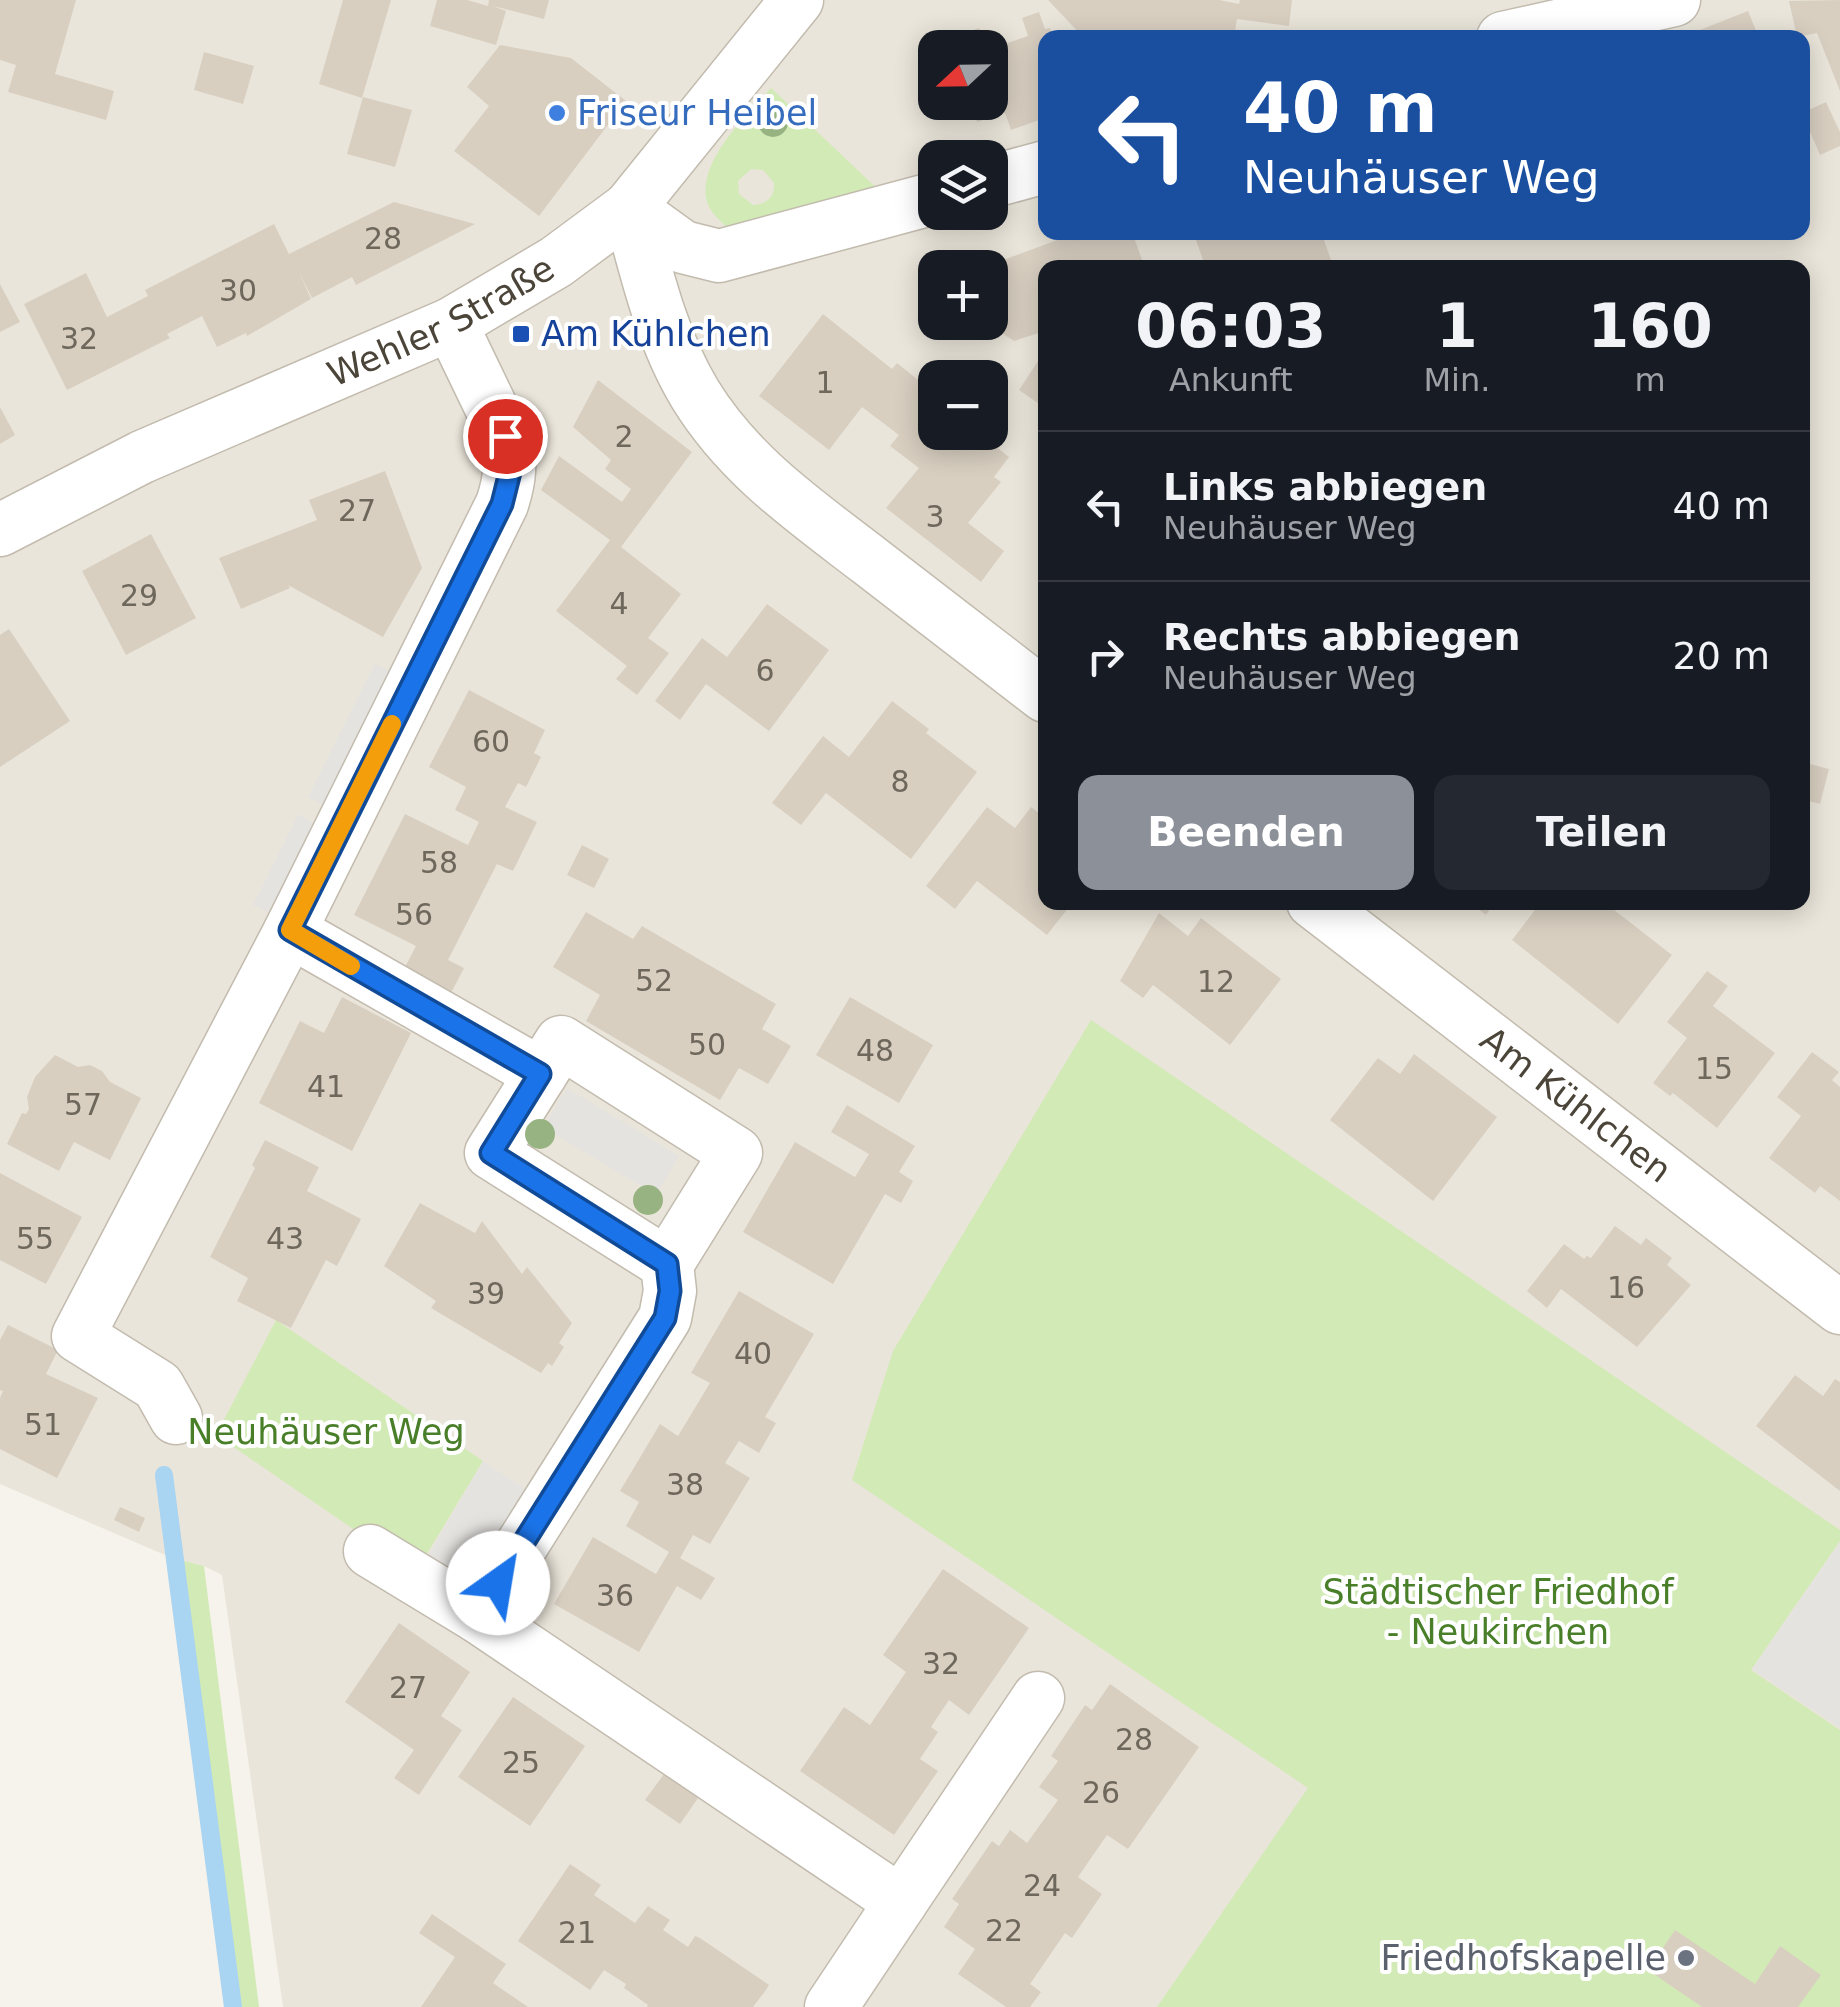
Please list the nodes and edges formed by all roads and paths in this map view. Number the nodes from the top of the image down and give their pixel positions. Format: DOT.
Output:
graph roads {
  1 [pos="797,0"];
  2 [pos="1674,0"];
  3 [pos="1540,30"];
  4 [pos="1038,169"];
  5 [pos="1008,177"];
  6 [pos="918,203"];
  7 [pos="628,208"];
  8 [pos="451,324"];
  9 [pos="0,530"];
  10 [pos="1038,691"];
  11 [pos="1323,910"];
  12 [pos="290,930"];
  13 [pos="540,1074"];
  14 [pos="667,1264"];
  15 [pos="1840,1308"];
  16 [pos="176,1418"];
  17 [pos="370,1552"];
  18 [pos="477,1616"];
  19 [pos="1038,1698"];
  20 [pos="901,1902"];
  21 [pos="831,2007"];
  1 -- 7 [label="street, Wehler Straße"];
  2 -- 3 [label="street"];
  4 -- 5 [label="street"];
  6 -- 7 [label="street"];
  7 -- 8 [label="street, Wehler Straße"];
  7 -- 10 [label="street"];
  8 -- 9 [label="street, Wehler Straße"];
  8 -- 12 [label="street"];
  11 -- 15 [label="street, Am Kühlchen"];
  12 -- 13 [label="street"];
  12 -- 16 [label="street"];
  13 -- 14 [label="street"];
  13 -- 14 [label="street"];
  14 -- 18 [label="street"];
  17 -- 18 [label="street"];
  18 -- 20 [label="street"];
  19 -- 20 [label="street"];
  20 -- 21 [label="street"];
}
